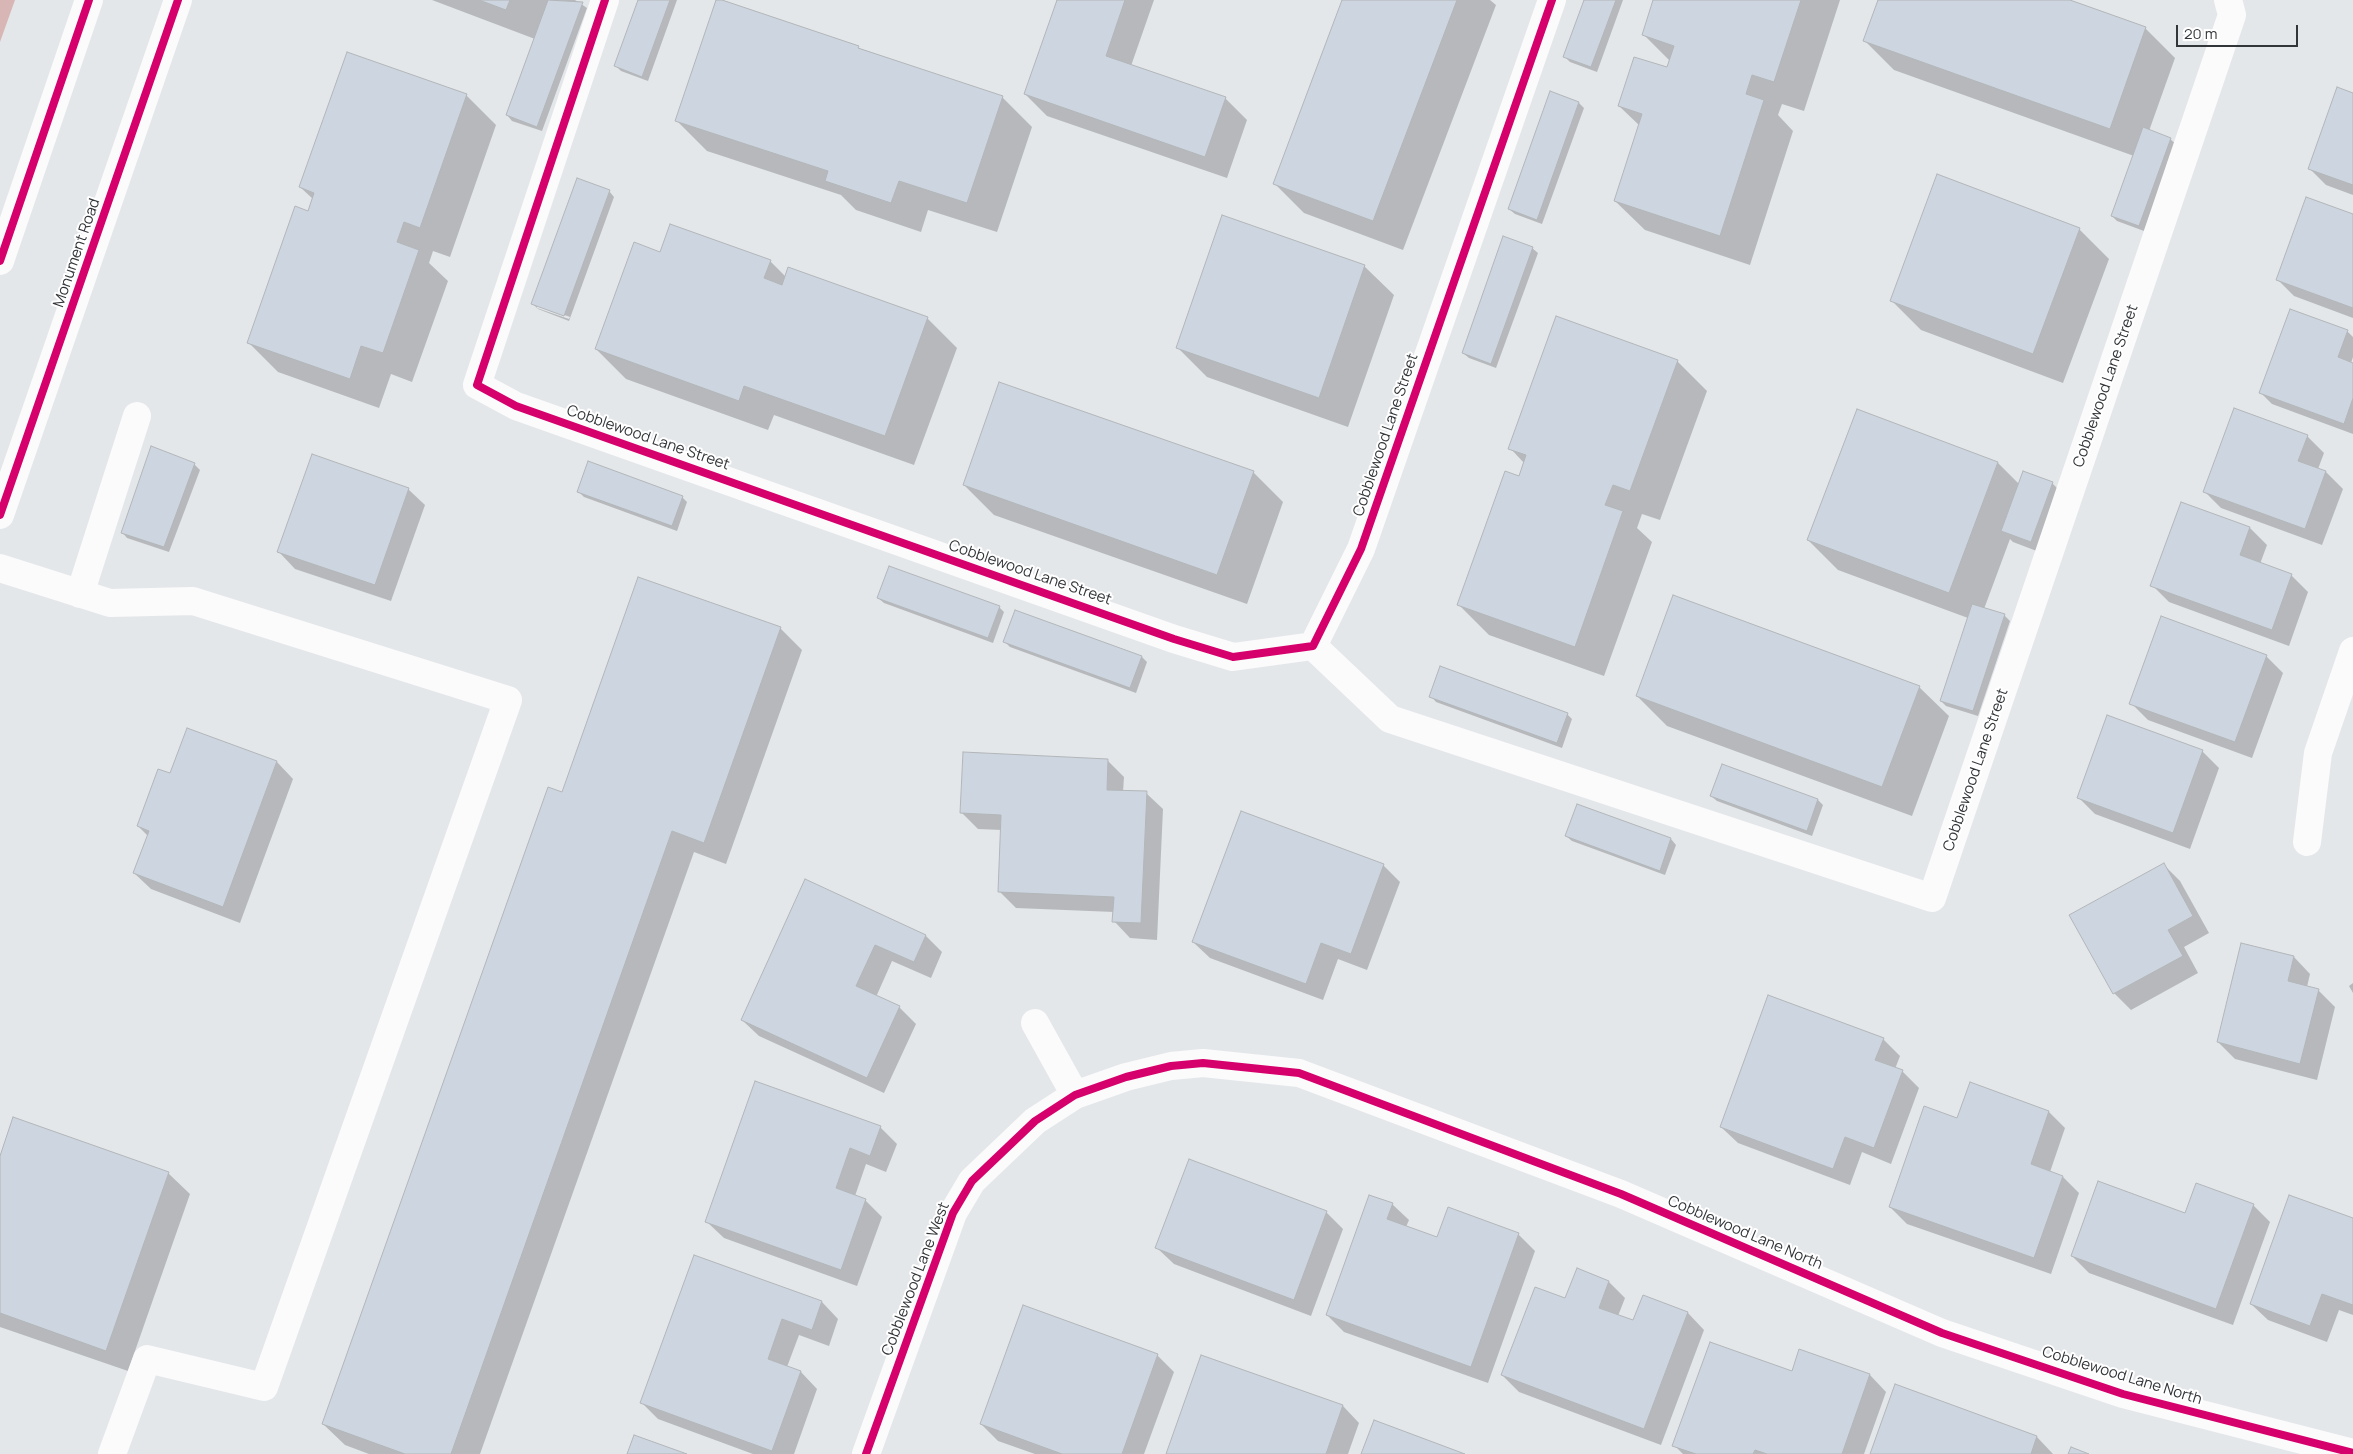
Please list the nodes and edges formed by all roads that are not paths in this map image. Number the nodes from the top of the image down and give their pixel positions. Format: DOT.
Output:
graph roads {
  1 [pos="88,0"];
  2 [pos="178,0"];
  3 [pos="605,0"];
  4 [pos="1552,0"];
  5 [pos="2228,0"];
  6 [pos="0,261"];
  7 [pos="137,416"];
  8 [pos="0,516"];
  9 [pos="0,568"];
  10 [pos="80,594"];
  11 [pos="1313,646"];
  12 [pos="2353,651"];
  13 [pos="2307,842"];
  14 [pos="1035,1023"];
  15 [pos="1126,1077"];
  16 [pos="1075,1095"];
  17 [pos="2340,1452"];
  18 [pos="112,1454"];
  19 [pos="866,1454"];
  1 -- 6 [label="street"];
  2 -- 8 [label="street, Monument Road"];
  3 -- 11 [label="street, Cobblewood Lane Street"];
  4 -- 11 [label="street, Cobblewood Lane Street"];
  5 -- 11 [label="street, Cobblewood Lane Street"];
  7 -- 10 [label="street"];
  9 -- 10 [label="street"];
  10 -- 18 [label="street"];
  12 -- 13 [label="street"];
  14 -- 16 [label="street"];
  15 -- 16 [label="street, Cobblewood Lane West"];
  15 -- 17 [label="street, Cobblewood Lane North"];
  16 -- 19 [label="street, Cobblewood Lane West"];
}
